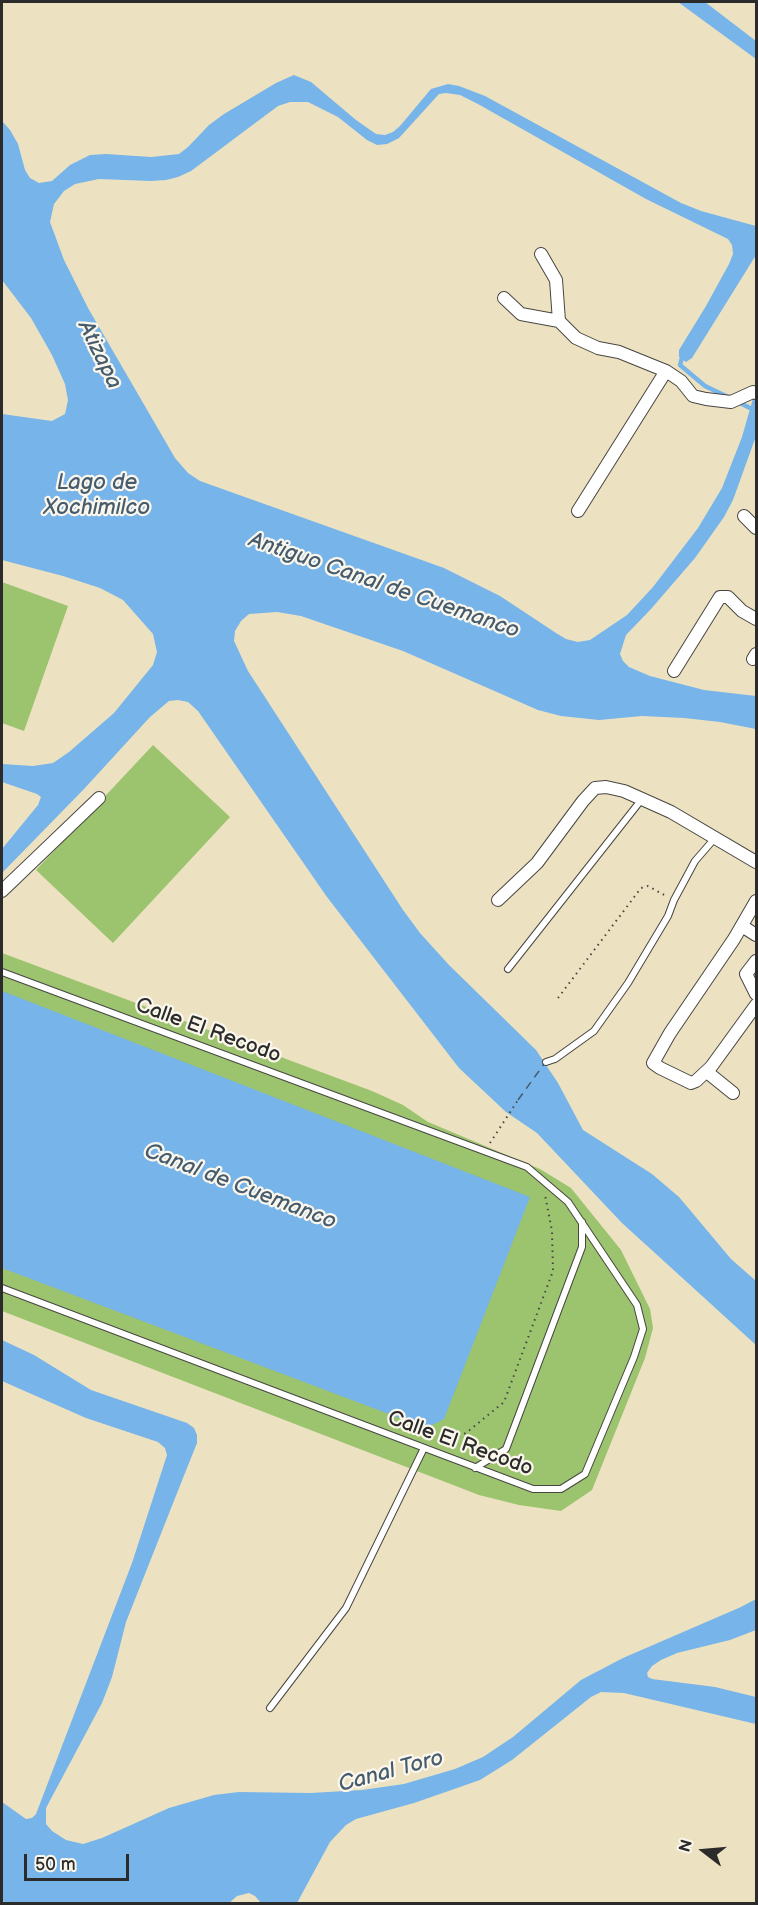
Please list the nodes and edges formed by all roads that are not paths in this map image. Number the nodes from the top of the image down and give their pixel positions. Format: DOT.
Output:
graph roads {
  1 [pos="541,254"];
  2 [pos="504,298"];
  3 [pos="553,320"];
  4 [pos="666,371"];
  5 [pos="755,393"];
  6 [pos="578,511"];
  7 [pos="744,516"];
  8 [pos="756,528"];
  9 [pos="756,619"];
  10 [pos="674,671"];
  11 [pos="99,798"];
  12 [pos="642,799"];
  13 [pos="716,838"];
  14 [pos="756,862"];
  15 [pos="2,891"];
  16 [pos="498,900"];
  17 [pos="756,901"];
  18 [pos="742,926"];
  19 [pos="756,935"];
  20 [pos="756,961"];
  21 [pos="508,969"];
  22 [pos="2,972"];
  23 [pos="756,994"];
  24 [pos="756,1005"];
  25 [pos="546,1062"];
  26 [pos="707,1072"];
  27 [pos="733,1093"];
  28 [pos="582,1222"];
  29 [pos="2,1288"];
  30 [pos="426,1449"];
  31 [pos="476,1468"];
  32 [pos="270,1708"];
  1 -- 3 [label="street"];
  2 -- 3 [label="street"];
  3 -- 4 [label="street"];
  4 -- 5 [label="street"];
  4 -- 6 [label="street"];
  7 -- 8 [label="street"];
  9 -- 10 [label="street"];
  11 -- 15 [label="street"];
  12 -- 13 [label="street"];
  12 -- 16 [label="street"];
  12 -- 21 [label="lane"];
  13 -- 14 [label="street"];
  13 -- 25 [label="lane"];
  17 -- 18 [label="street"];
  18 -- 19 [label="street"];
  18 -- 26 [label="street"];
  20 -- 23 [label="street"];
  22 -- 28 [label="lane, Calle El Recodo"];
  24 -- 26 [label="street"];
  26 -- 27 [label="street"];
  28 -- 31 [label="lane"];
  28 -- 31 [label="lane, Calle El Recodo"];
  29 -- 30 [label="lane, Calle El Recodo"];
  30 -- 31 [label="lane, Calle El Recodo"];
  30 -- 32 [label="lane"];
}
